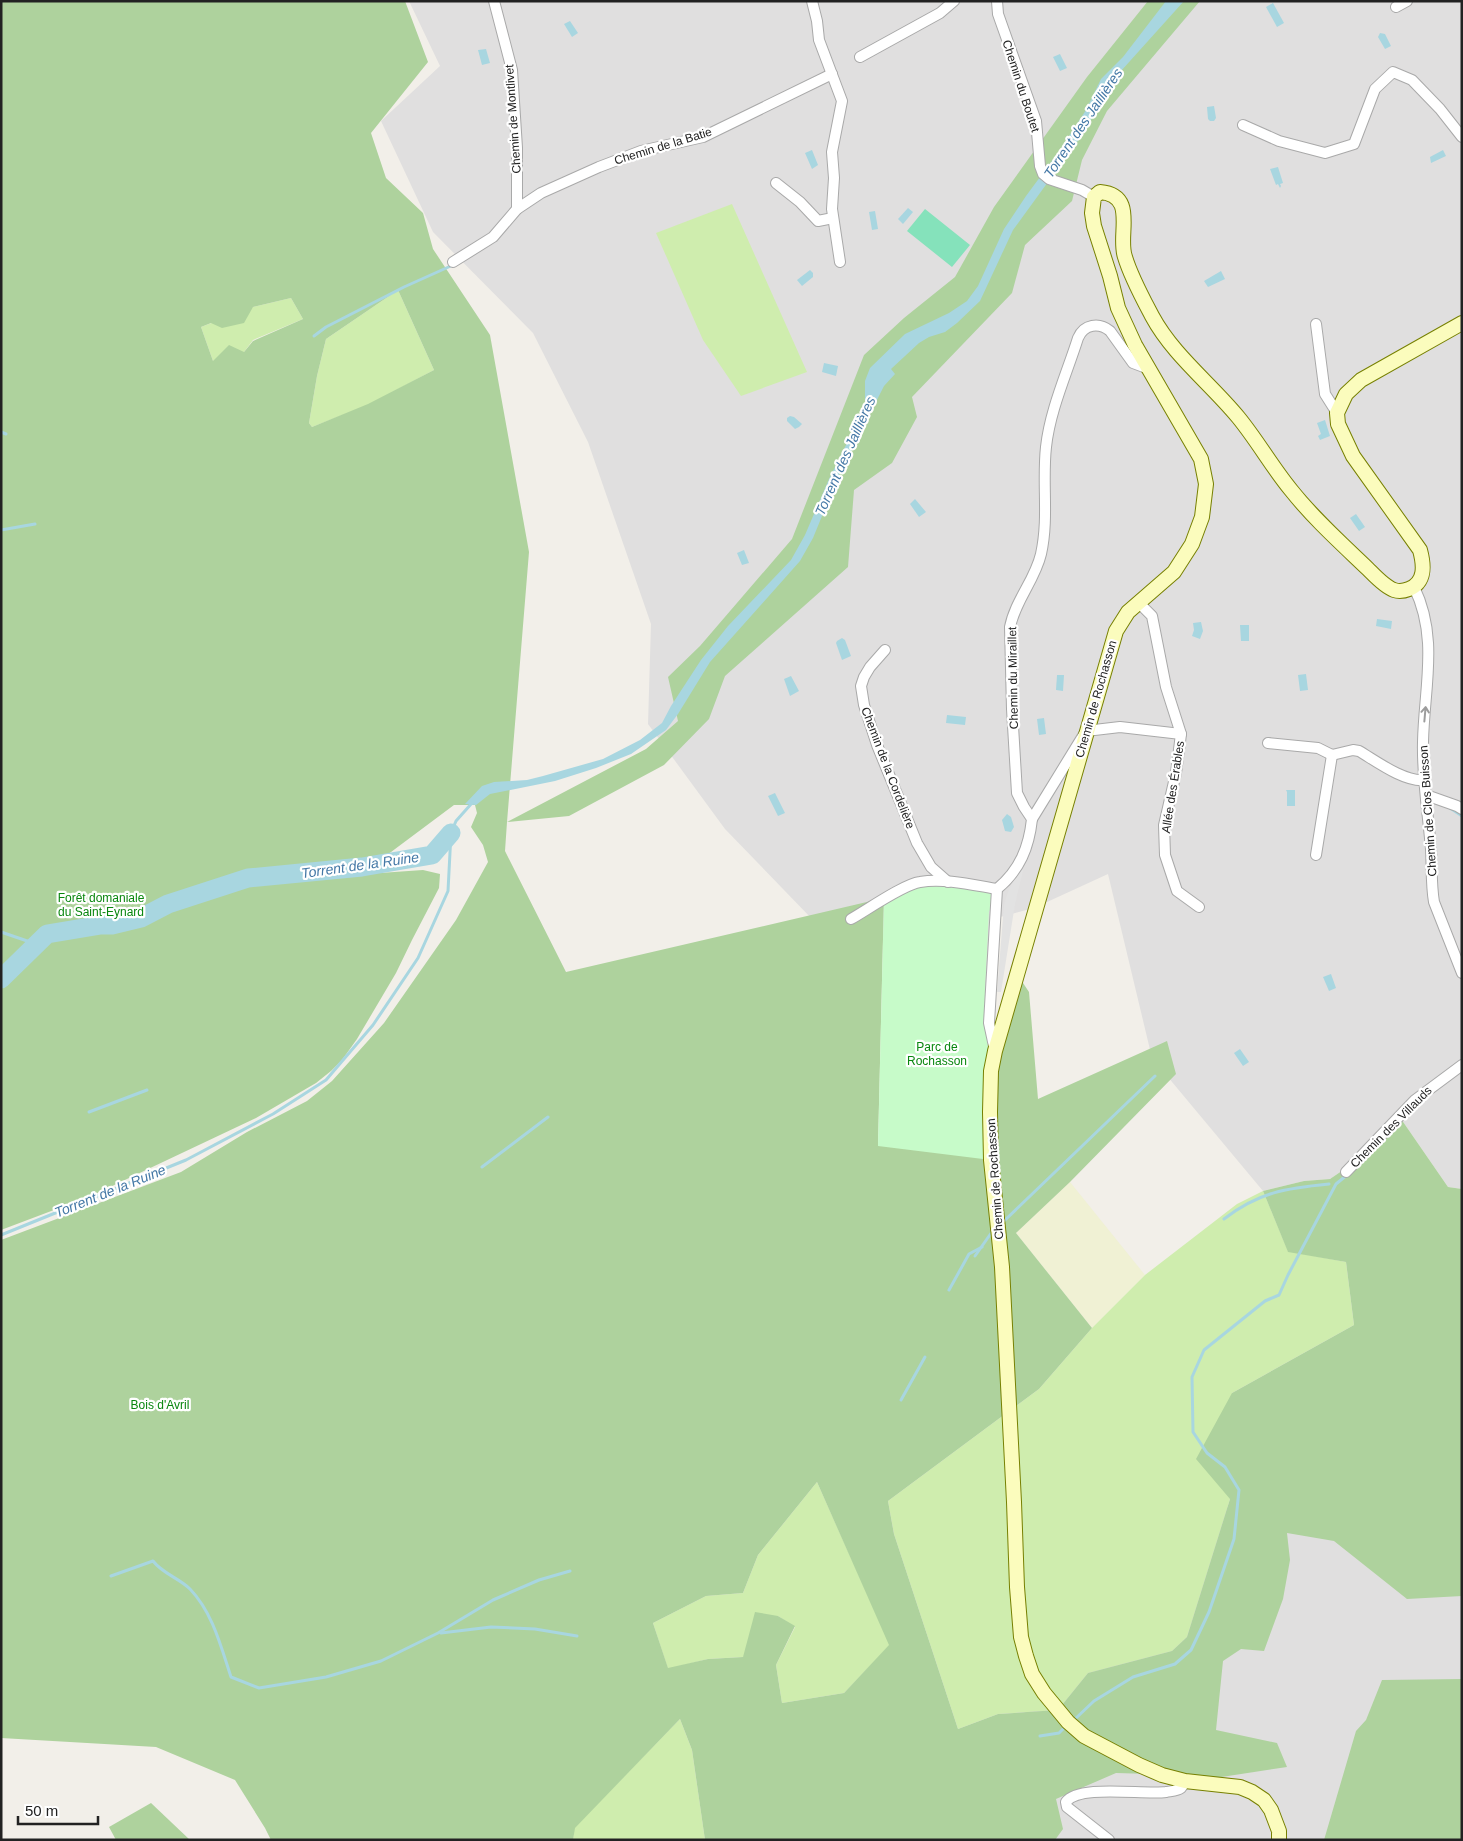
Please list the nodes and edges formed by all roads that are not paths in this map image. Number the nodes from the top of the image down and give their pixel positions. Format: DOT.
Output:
graph roads {
  1 [pos="494,1"];
  2 [pos="812,1"];
  3 [pos="954,1"];
  4 [pos="997,1"];
  5 [pos="1407,1"];
  6 [pos="1396,7"];
  7 [pos="860,57"];
  8 [pos="832,74"];
  9 [pos="1243,125"];
  10 [pos="1462,137"];
  11 [pos="776,183"];
  12 [pos="1094,197"];
  13 [pos="517,209"];
  14 [pos="833,218"];
  15 [pos="453,262"];
  16 [pos="840,262"];
  17 [pos="1316,324"];
  18 [pos="1462,324"];
  19 [pos="1149,369"];
  20 [pos="1337,413"];
  21 [pos="1414,587"];
  22 [pos="1138,602"];
  23 [pos="884,650"];
  24 [pos="1086,731"];
  25 [pos="1181,734"];
  26 [pos="1268,743"];
  27 [pos="1332,755"];
  28 [pos="1424,780"];
  29 [pos="1426,795"];
  30 [pos="1462,809"];
  31 [pos="1032,819"];
  32 [pos="1316,855"];
  33 [pos="948,882"];
  34 [pos="998,889"];
  35 [pos="1199,907"];
  36 [pos="852,919"];
  37 [pos="1462,973"];
  38 [pos="994,1050"];
  39 [pos="1462,1065"];
  40 [pos="1346,1172"];
  41 [pos="1185,1781"];
  42 [pos="1109,1840"];
  43 [pos="1279,1840"];
  1 -- 13 [label="street, Chemin de Montlivet"];
  2 -- 8 [label="street"];
  3 -- 7 [label="street"];
  4 -- 12 [label="street, Chemin du Boutet"];
  5 -- 6 [label="street"];
  8 -- 13 [label="street, Chemin de la Batie"];
  8 -- 14 [label="street"];
  9 -- 10 [label="street"];
  11 -- 14 [label="street"];
  12 -- 19 [label="street, Chemin de Rochasson"];
  12 -- 21 [label="street"];
  13 -- 15 [label="street, Chemin de la Batie"];
  14 -- 16 [label="street"];
  17 -- 20 [label="street"];
  18 -- 20 [label="street"];
  19 -- 22 [label="street, Chemin de Rochasson"];
  19 -- 31 [label="street, Chemin du Miraillet"];
  20 -- 21 [label="street"];
  28 -- 21 [label="street, Chemin de Clos Buisson, one-way"];
  22 -- 24 [label="street, Chemin de Rochasson"];
  22 -- 25 [label="street, Allée des Érables"];
  23 -- 33 [label="street, Chemin de la Cordelière"];
  24 -- 25 [label="street"];
  24 -- 31 [label="street"];
  24 -- 38 [label="street, Chemin de Rochasson"];
  25 -- 35 [label="street, Allée des Érables"];
  26 -- 27 [label="street"];
  27 -- 28 [label="street"];
  27 -- 32 [label="street"];
  28 -- 29 [label="street, Chemin de Clos Buisson"];
  29 -- 30 [label="street"];
  29 -- 37 [label="street, Chemin de Clos Buisson"];
  31 -- 34 [label="street"];
  33 -- 34 [label="street"];
  33 -- 36 [label="street"];
  34 -- 38 [label="street"];
  38 -- 41 [label="street, Chemin de Rochasson"];
  39 -- 40 [label="street, Chemin des Villauds"];
  41 -- 42 [label="street"];
  41 -- 43 [label="street, Chemin de Rochasson"];
}
